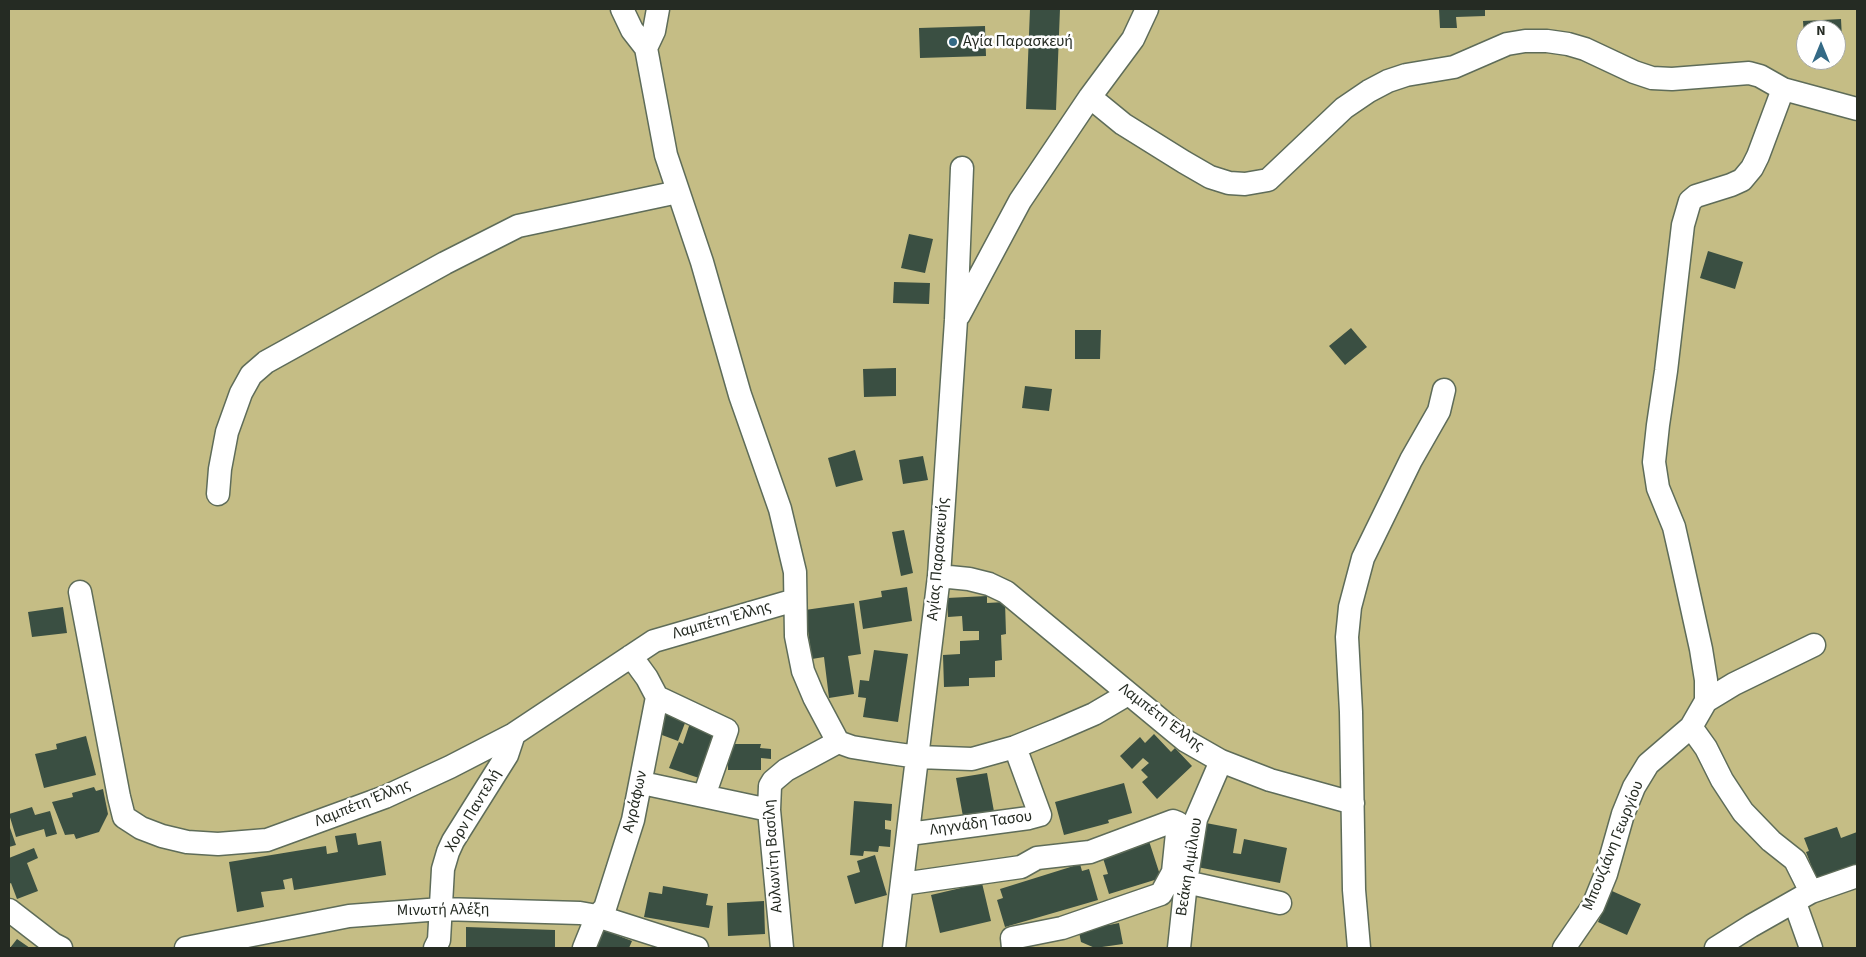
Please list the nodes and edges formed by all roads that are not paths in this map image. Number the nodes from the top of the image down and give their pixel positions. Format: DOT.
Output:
graph roads {
  1 [pos="622,9"];
  2 [pos="658,9"];
  3 [pos="1147,9"];
  4 [pos="646,48"];
  5 [pos="1783,89"];
  6 [pos="1090,97"];
  7 [pos="1857,110"];
  8 [pos="962,168"];
  9 [pos="678,192"];
  10 [pos="956,320"];
  11 [pos="1444,390"];
  12 [pos="218,494"];
  13 [pos="939,576"];
  14 [pos="80,592"];
  15 [pos="796,600"];
  16 [pos="1814,646"];
  17 [pos="631,656"];
  18 [pos="1128,694"];
  19 [pos="657,697"];
  20 [pos="1706,702"];
  21 [pos="1691,727"];
  22 [pos="514,734"];
  23 [pos="838,742"];
  24 [pos="1015,747"];
  25 [pos="918,757"];
  26 [pos="1221,761"];
  27 [pos="642,783"];
  28 [pos="704,796"];
  29 [pos="1353,803"];
  30 [pos="769,810"];
  31 [pos="909,834"];
  32 [pos="1857,876"];
  33 [pos="1186,882"];
  34 [pos="902,884"];
  35 [pos="1803,898"];
  36 [pos="1280,903"];
  37 [pos="441,909"];
  38 [pos="9,910"];
  39 [pos="597,916"];
  40 [pos="61,948"];
  41 [pos="186,948"];
  42 [pos="435,948"];
  43 [pos="584,948"];
  44 [pos="697,948"];
  45 [pos="782,948"];
  46 [pos="894,948"];
  47 [pos="1013,948"];
  48 [pos="1178,948"];
  49 [pos="1359,948"];
  50 [pos="1564,948"];
  51 [pos="1716,948"];
  52 [pos="1810,948"];
  1 -- 4 [label="street"];
  2 -- 4 [label="street"];
  3 -- 6 [label="street"];
  4 -- 9 [label="street"];
  5 -- 6 [label="street"];
  5 -- 7 [label="street"];
  5 -- 20 [label="street"];
  6 -- 10 [label="street"];
  8 -- 10 [label="street, Αγίας Παρασκευής"];
  9 -- 12 [label="street"];
  9 -- 15 [label="street"];
  10 -- 13 [label="street, Αγίας Παρασκευής"];
  11 -- 29 [label="street"];
  13 -- 18 [label="street, Λαμπέτη Έλλης"];
  13 -- 25 [label="street, Αγίας Παρασκευής"];
  14 -- 22 [label="street, Λαμπέτη Έλλης"];
  15 -- 17 [label="street, Λαμπέτη Έλλης"];
  15 -- 23 [label="street"];
  16 -- 20 [label="street"];
  17 -- 19 [label="street"];
  17 -- 22 [label="street, Λαμπέτη Έλλης"];
  18 -- 24 [label="street"];
  18 -- 26 [label="street, Λαμπέτη Έλλης"];
  19 -- 27 [label="street, Αγράφων"];
  19 -- 28 [label="street"];
  20 -- 21 [label="street, Μπουζιάνη Γεωργίου"];
  21 -- 35 [label="street"];
  21 -- 50 [label="street, Μπουζιάνη Γεωργίου"];
  22 -- 37 [label="street, Χορν Παντελή"];
  23 -- 25 [label="street"];
  23 -- 30 [label="street, Αυλωνίτη Βασίλη"];
  24 -- 25 [label="street"];
  24 -- 31 [label="street, Ληγνάδη Τασου"];
  25 -- 31 [label="street, Αγίας Παρασκευής"];
  26 -- 29 [label="street, Λαμπέτη Έλλης"];
  26 -- 33 [label="street, Βεάκη Αιμίλιου"];
  27 -- 28 [label="street"];
  27 -- 39 [label="street, Αγράφων"];
  28 -- 30 [label="street"];
  29 -- 49 [label="street"];
  30 -- 45 [label="street, Αυλωνίτη Βασίλη"];
  31 -- 34 [label="street, Αγίας Παρασκευής"];
  32 -- 35 [label="street"];
  33 -- 36 [label="street"];
  33 -- 48 [label="street, Βεάκη Αιμίλιου"];
  34 -- 46 [label="street, Αγίας Παρασκευής"];
  34 -- 47 [label="street"];
  35 -- 51 [label="street"];
  35 -- 52 [label="street"];
  37 -- 39 [label="street, Μινωτή Αλέξη"];
  37 -- 41 [label="street, Μινωτή Αλέξη"];
  37 -- 42 [label="street, Χορν Παντελή"];
  38 -- 40 [label="street"];
  39 -- 43 [label="street, Αγράφων"];
  39 -- 44 [label="street, Μινωτή Αλέξη"];
}
